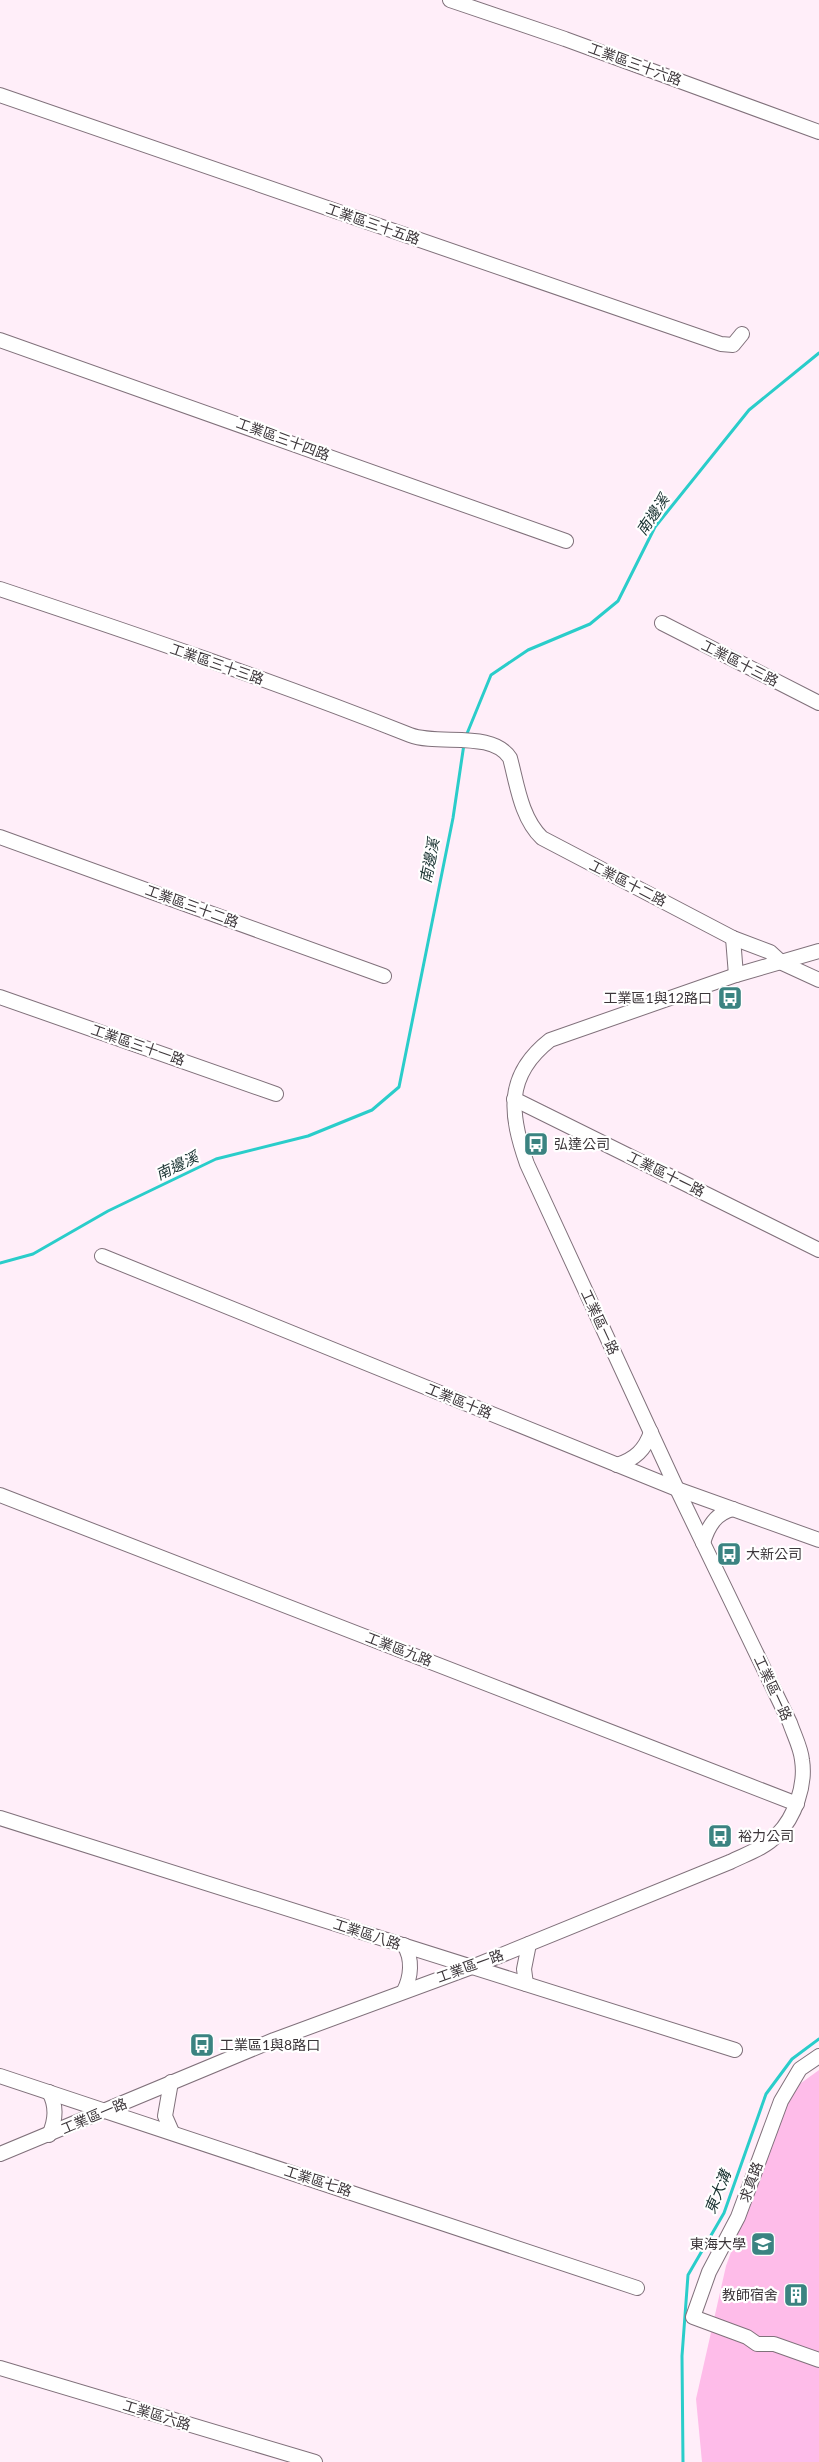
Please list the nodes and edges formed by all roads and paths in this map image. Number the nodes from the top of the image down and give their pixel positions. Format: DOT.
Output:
graph roads {
  1 [pos="450,0"];
  2 [pos="0,95"];
  3 [pos="819,132"];
  4 [pos="742,334"];
  5 [pos="0,340"];
  6 [pos="566,541"];
  7 [pos="1,590"];
  8 [pos="662,623"];
  9 [pos="819,703"];
  10 [pos="485,742"];
  11 [pos="0,837"];
  12 [pos="733,938"];
  13 [pos="819,951"];
  14 [pos="782,963"];
  15 [pos="736,975"];
  16 [pos="384,976"];
  17 [pos="819,980"];
  18 [pos="0,997"];
  19 [pos="276,1094"];
  20 [pos="514,1099"];
  21 [pos="819,1250"];
  22 [pos="102,1256"];
  23 [pos="651,1432"];
  24 [pos="617,1465"];
  25 [pos="677,1489"];
  26 [pos="0,1495"];
  27 [pos="733,1509"];
  28 [pos="819,1540"];
  29 [pos="703,1542"];
  30 [pos="797,1804"];
  31 [pos="0,1818"];
  32 [pos="529,1944"];
  33 [pos="404,1945"];
  34 [pos="472,1967"];
  35 [pos="526,1984"];
  36 [pos="404,1991"];
  37 [pos="735,2050"];
  38 [pos="819,2056"];
  39 [pos="0,2076"];
  40 [pos="171,2082"];
  41 [pos="48,2092"];
  42 [pos="106,2111"];
  43 [pos="172,2132"];
  44 [pos="49,2135"];
  45 [pos="0,2154"];
  46 [pos="637,2288"];
  47 [pos="819,2360"];
  48 [pos="0,2368"];
  49 [pos="315,2462"];
  1 -- 3 [label="street, 工業區三十六路"];
  2 -- 4 [label="street, 工業區三十五路"];
  5 -- 6 [label="street, 工業區三十四路"];
  7 -- 10 [label="street, 工業區三十三路"];
  8 -- 9 [label="street, 工業區十三路"];
  10 -- 12 [label="street, 工業區十二路"];
  11 -- 16 [label="street, 工業區三十二路"];
  12 -- 14 [label="street, 工業區十二路"];
  12 -- 15 [label="street"];
  13 -- 14 [label="street, 工業區一路"];
  14 -- 15 [label="street, 工業區一路"];
  14 -- 17 [label="street, 工業區十二路"];
  15 -- 20 [label="street, 工業區一路"];
  18 -- 19 [label="street, 工業區三十一路"];
  20 -- 21 [label="street, 工業區十一路"];
  20 -- 23 [label="street, 工業區一路"];
  22 -- 24 [label="street, 工業區十路"];
  23 -- 24 [label="street"];
  23 -- 25 [label="street, 工業區一路"];
  24 -- 25 [label="street, 工業區十路"];
  25 -- 27 [label="street, 工業區十路"];
  25 -- 29 [label="street, 工業區一路"];
  26 -- 30 [label="street, 工業區九路"];
  27 -- 28 [label="street, 工業區十路"];
  27 -- 29 [label="street"];
  29 -- 30 [label="street, 工業區一路"];
  30 -- 32 [label="street, 工業區一路"];
  31 -- 33 [label="street, 工業區八路"];
  32 -- 34 [label="street, 工業區一路"];
  32 -- 35 [label="street"];
  33 -- 34 [label="street, 工業區八路"];
  33 -- 36 [label="street"];
  34 -- 35 [label="street, 工業區八路"];
  34 -- 36 [label="street, 工業區一路"];
  35 -- 37 [label="street, 工業區八路"];
  36 -- 40 [label="street, 工業區一路"];
  38 -- 47 [label="street, 求真路"];
  39 -- 41 [label="street, 工業區七路"];
  40 -- 42 [label="street, 工業區一路"];
  40 -- 43 [label="street"];
  41 -- 42 [label="street, 工業區七路"];
  41 -- 44 [label="street"];
  42 -- 43 [label="street, 工業區七路"];
  42 -- 44 [label="street, 工業區一路"];
  43 -- 46 [label="street, 工業區七路"];
  44 -- 45 [label="street, 工業區一路"];
  48 -- 49 [label="street, 工業區六路"];
}
